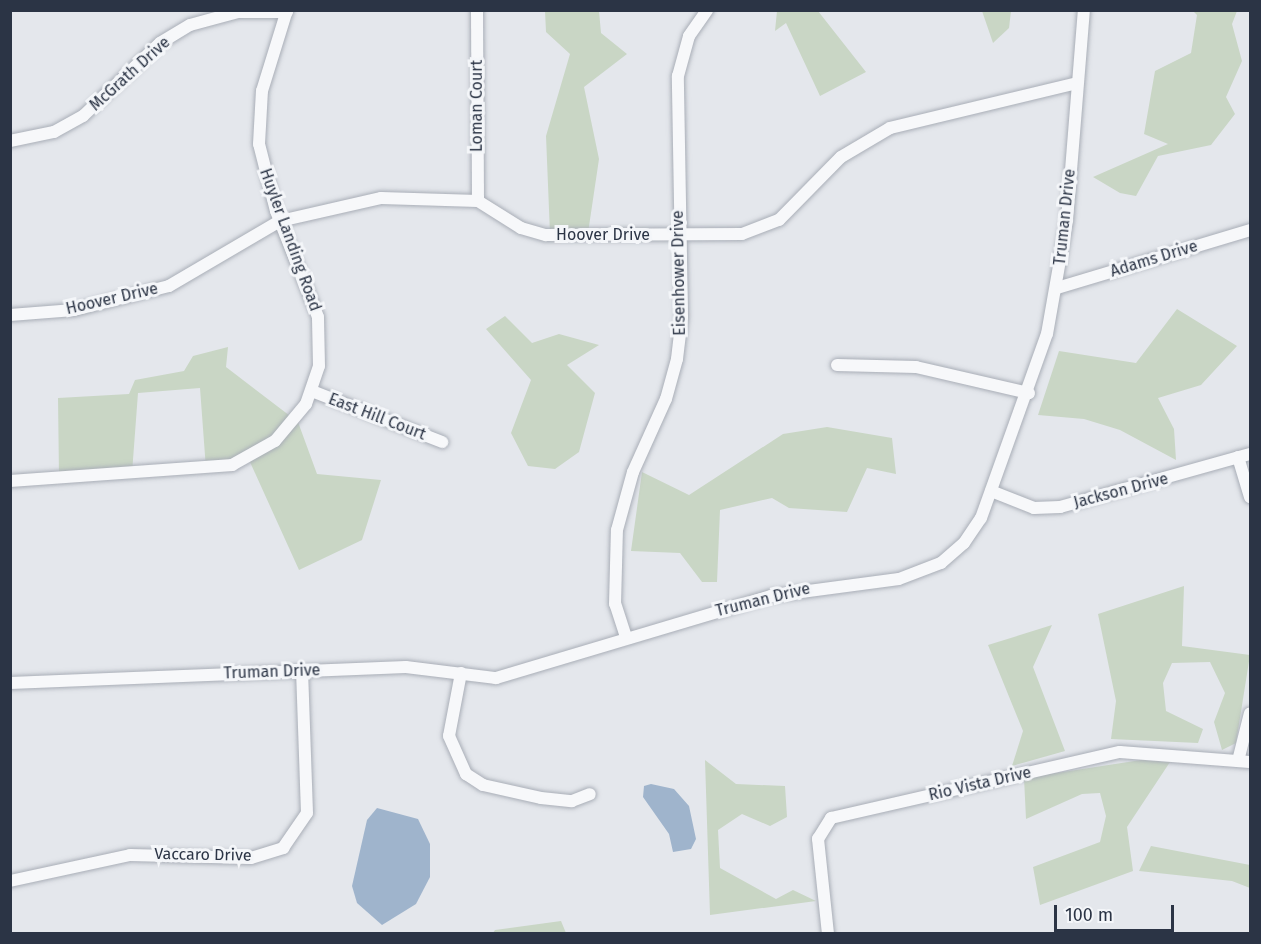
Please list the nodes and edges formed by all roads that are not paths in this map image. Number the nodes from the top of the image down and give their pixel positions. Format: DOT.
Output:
graph roads {
  1 [pos="477,10"];
  2 [pos="707,10"];
  3 [pos="1084,10"];
  4 [pos="287,11"];
  5 [pos="1077,83"];
  6 [pos="10,141"];
  7 [pos="478,201"];
  8 [pos="280,221"];
  9 [pos="1251,230"];
  10 [pos="678,235"];
  11 [pos="1057,288"];
  12 [pos="10,315"];
  13 [pos="837,365"];
  14 [pos="312,392"];
  15 [pos="1029,393"];
  16 [pos="442,442"];
  17 [pos="1244,456"];
  18 [pos="10,481"];
  19 [pos="991,491"];
  20 [pos="1251,497"];
  21 [pos="626,638"];
  22 [pos="302,671"];
  23 [pos="461,673"];
  24 [pos="10,683"];
  25 [pos="1251,713"];
  26 [pos="1244,761"];
  27 [pos="590,794"];
  28 [pos="10,881"];
  29 [pos="828,933"];
  1 -- 7 [label="street, Loman Court"];
  2 -- 10 [label="street, Eisenhower Drive"];
  3 -- 5 [label="street, Truman Drive"];
  4 -- 6 [label="street, McGrath Drive"];
  4 -- 8 [label="street, Huyler Landing Road"];
  5 -- 10 [label="street, Hoover Drive"];
  5 -- 11 [label="street, Truman Drive"];
  7 -- 8 [label="street, Hoover Drive"];
  7 -- 10 [label="street, Hoover Drive"];
  8 -- 12 [label="street, Hoover Drive"];
  8 -- 14 [label="street, Huyler Landing Road"];
  9 -- 11 [label="street, Adams Drive"];
  10 -- 21 [label="street, Eisenhower Drive"];
  11 -- 15 [label="street, Truman Drive"];
  13 -- 15 [label="street"];
  14 -- 16 [label="street, East Hill Court"];
  14 -- 18 [label="street, Huyler Landing Road"];
  15 -- 19 [label="street, Truman Drive"];
  17 -- 19 [label="street, Jackson Drive"];
  17 -- 20 [label="street"];
  19 -- 21 [label="street, Truman Drive"];
  21 -- 23 [label="street, Truman Drive"];
  22 -- 23 [label="street, Truman Drive"];
  22 -- 24 [label="street, Truman Drive"];
  22 -- 28 [label="street, Vaccaro Drive"];
  23 -- 27 [label="street"];
  25 -- 26 [label="street"];
  26 -- 29 [label="street, Rio Vista Drive"];
}
